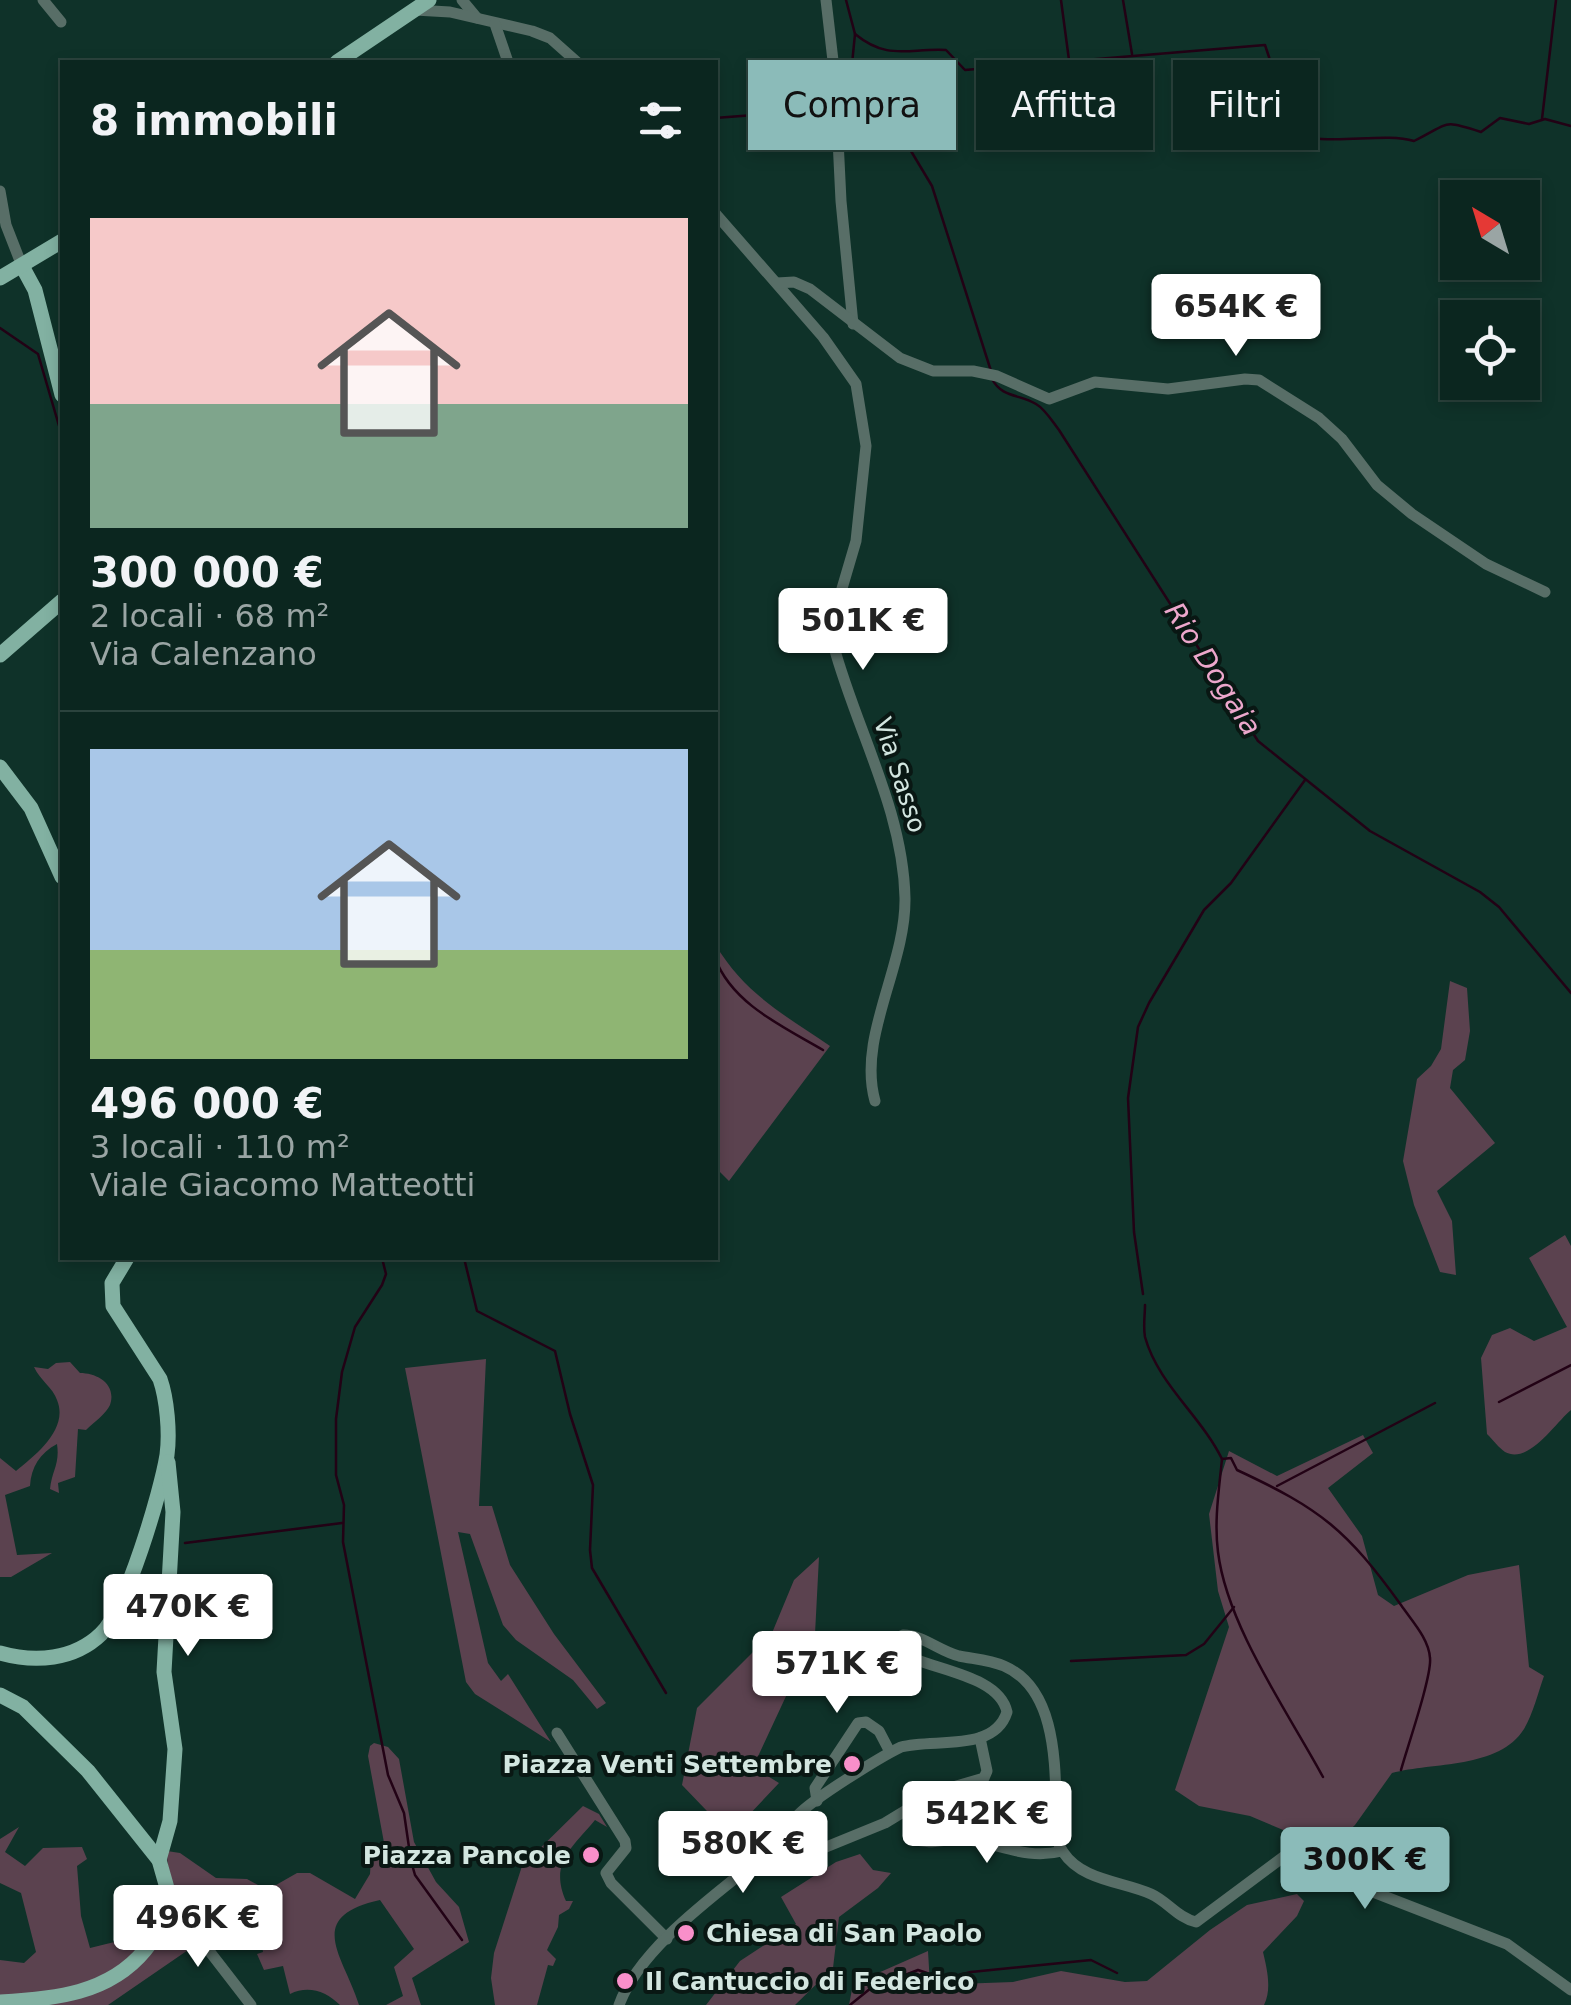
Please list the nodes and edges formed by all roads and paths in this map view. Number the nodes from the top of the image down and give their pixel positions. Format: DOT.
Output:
graph roads {
  1 [pos="43,0"];
  2 [pos="443,0"];
  3 [pos="462,0"];
  4 [pos="826,0"];
  5 [pos="423,3"];
  6 [pos="450,12"];
  7 [pos="477,18"];
  8 [pos="62,22"];
  9 [pos="495,24"];
  10 [pos="340,60"];
  11 [pos="507,60"];
  12 [pos="575,60"];
  13 [pos="0,191"];
  14 [pos="718,216"];
  15 [pos="60,241"];
  16 [pos="22,266"];
  17 [pos="0,278"];
  18 [pos="777,283"];
  19 [pos="854,324"];
  20 [pos="60,387"];
  21 [pos="1545,592"];
  22 [pos="60,603"];
  23 [pos="0,655"];
  24 [pos="0,767"];
  25 [pos="60,873"];
  26 [pos="874,1102"];
  27 [pos="125,1260"];
  28 [pos="167,1452"];
  29 [pos="0,1653"];
  30 [pos="0,1695"];
  31 [pos="557,1733"];
  32 [pos="980,1738"];
  33 [pos="890,1752"];
  34 [pos="817,1801"];
  35 [pos="790,1826"];
  36 [pos="913,1840"];
  37 [pos="1062,1851"];
  38 [pos="159,1860"];
  39 [pos="172,1907"];
  40 [pos="667,1939"];
  41 [pos="1571,1990"];
  42 [pos="0,2002"];
  43 [pos="252,2005"];
  44 [pos="619,2005"];
  1 -- 8 [label="street"];
  2 -- 6 [label="street"];
  3 -- 7 [label="street"];
  4 -- 19 [label="street"];
  5 -- 6 [label="street"];
  5 -- 10 [label="main road"];
  6 -- 7 [label="street"];
  7 -- 9 [label="street"];
  9 -- 11 [label="street"];
  9 -- 12 [label="street"];
  13 -- 16 [label="street"];
  14 -- 18 [label="street, Via Sasso"];
  15 -- 16 [label="main road"];
  16 -- 17 [label="main road"];
  16 -- 20 [label="main road"];
  18 -- 19 [label="street"];
  18 -- 26 [label="street, Via Sasso"];
  19 -- 21 [label="street"];
  22 -- 23 [label="main road"];
  24 -- 25 [label="main road"];
  27 -- 28 [label="main road"];
  28 -- 29 [label="main road"];
  28 -- 38 [label="main road"];
  30 -- 38 [label="main road"];
  31 -- 40 [label="street"];
  32 -- 33 [label="street"];
  32 -- 35 [label="street"];
  32 -- 37 [label="street"];
  33 -- 34 [label="street"];
  33 -- 34 [label="street"];
  34 -- 35 [label="street"];
  35 -- 40 [label="street"];
  36 -- 37 [label="street"];
  37 -- 41 [label="street"];
  38 -- 39 [label="main road"];
  39 -- 42 [label="main road"];
  39 -- 43 [label="street"];
  40 -- 44 [label="street"];
}
